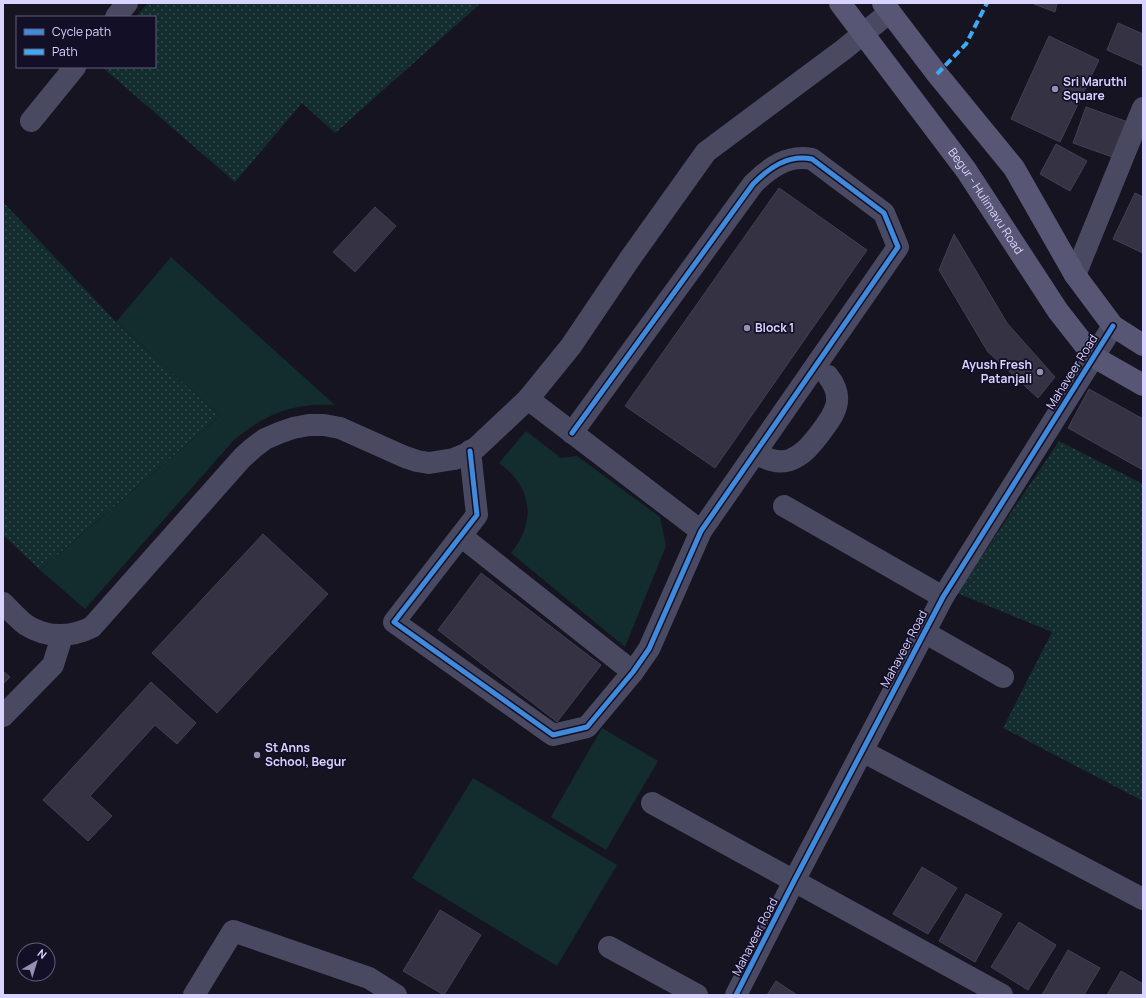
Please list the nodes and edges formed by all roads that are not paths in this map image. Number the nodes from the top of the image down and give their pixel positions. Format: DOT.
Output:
graph roads {
  1 [pos="128,3"];
  2 [pos="840,3"];
  3 [pos="886,8"];
  4 [pos="117,16"];
  5 [pos="864,34"];
  6 [pos="74,68"];
  7 [pos="1143,108"];
  8 [pos="31,121"];
  9 [pos="1075,275"];
  10 [pos="1113,326"];
  11 [pos="1143,345"];
  12 [pos="1094,357"];
  13 [pos="828,376"];
  14 [pos="1143,385"];
  15 [pos="528,399"];
  16 [pos="572,433"];
  17 [pos="470,451"];
  18 [pos="755,453"];
  19 [pos="784,506"];
  20 [pos="701,531"];
  21 [pos="461,536"];
  22 [pos="943,597"];
  23 [pos="3,603"];
  24 [pos="924,632"];
  25 [pos="62,636"];
  26 [pos="633,672"];
  27 [pos="1003,677"];
  28 [pos="3,716"];
  29 [pos="862,751"];
  30 [pos="652,803"];
  31 [pos="794,881"];
  32 [pos="1143,899"];
  33 [pos="609,947"];
  34 [pos="992,993"];
  35 [pos="194,995"];
  36 [pos="396,995"];
  37 [pos="697,995"];
  38 [pos="736,995"];
  1 -- 4 [label="street"];
  2 -- 5 [label="main road, Begur - Hulimavu Road"];
  3 -- 5 [label="street"];
  3 -- 9 [label="main road"];
  5 -- 12 [label="main road, Begur - Hulimavu Road"];
  5 -- 15 [label="street"];
  6 -- 8 [label="street"];
  7 -- 9 [label="street"];
  9 -- 10 [label="main road"];
  10 -- 11 [label="main road"];
  10 -- 12 [label="street, Mahaveer Road"];
  12 -- 14 [label="main road, Begur - Hulimavu Road"];
  12 -- 22 [label="street, Mahaveer Road"];
  13 -- 18 [label="street"];
  15 -- 16 [label="street"];
  15 -- 17 [label="street"];
  16 -- 18 [label="street"];
  16 -- 20 [label="street"];
  17 -- 21 [label="street"];
  17 -- 25 [label="street"];
  18 -- 20 [label="street"];
  19 -- 22 [label="street"];
  20 -- 26 [label="street"];
  21 -- 26 [label="street"];
  21 -- 26 [label="street"];
  22 -- 24 [label="street, Mahaveer Road"];
  23 -- 25 [label="street"];
  24 -- 27 [label="street"];
  24 -- 29 [label="street, Mahaveer Road"];
  25 -- 28 [label="street"];
  29 -- 31 [label="street, Mahaveer Road"];
  29 -- 32 [label="street"];
  30 -- 31 [label="street"];
  31 -- 34 [label="street"];
  31 -- 38 [label="street, Mahaveer Road"];
  33 -- 37 [label="street"];
  35 -- 36 [label="street"];
}
